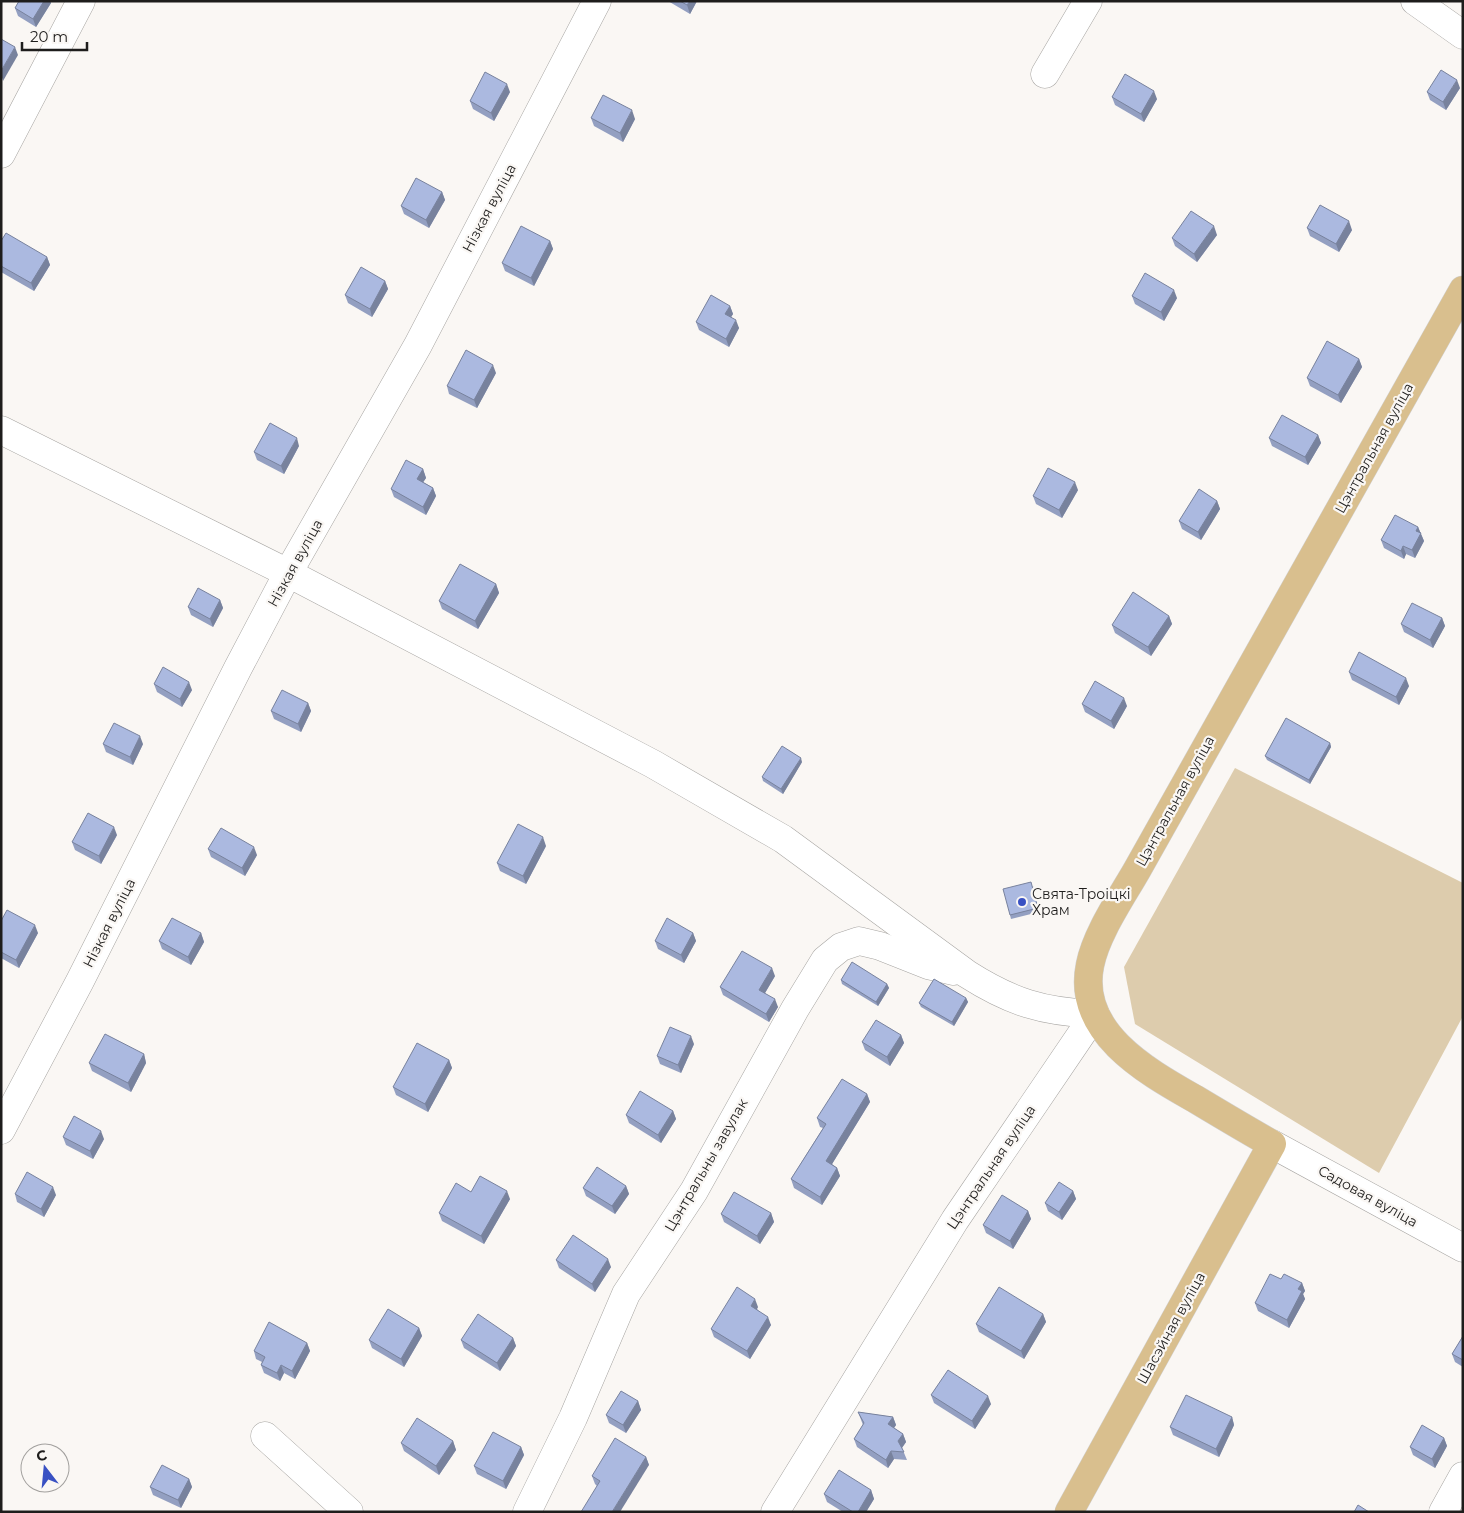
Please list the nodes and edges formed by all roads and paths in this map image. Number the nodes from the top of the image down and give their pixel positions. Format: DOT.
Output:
graph roads {
  1 [pos="81,1"];
  2 [pos="597,1"];
  3 [pos="1088,1"];
  4 [pos="1415,1"];
  5 [pos="1463,35"];
  6 [pos="1045,74"];
  7 [pos="1,154"];
  8 [pos="1463,290"];
  9 [pos="1,430"];
  10 [pos="288,573"];
  11 [pos="967,974"];
  12 [pos="1094,1014"];
  13 [pos="1,1130"];
  14 [pos="1272,1144"];
  15 [pos="1463,1248"];
  16 [pos="265,1436"];
  17 [pos="1463,1476"];
  18 [pos="342,1512"];
  19 [pos="527,1512"];
  20 [pos="776,1512"];
  21 [pos="1069,1512"];
  22 [pos="1443,1512"];
  1 -- 7 [label="street"];
  2 -- 10 [label="street, Нізкая вуліца"];
  3 -- 6 [label="street"];
  4 -- 5 [label="street"];
  8 -- 12 [label="main road, Цэнтральная вуліца"];
  9 -- 10 [label="street"];
  10 -- 11 [label="street"];
  10 -- 13 [label="street, Нізкая вуліца"];
  11 -- 12 [label="street"];
  11 -- 19 [label="street, Цэнтральны завулак"];
  12 -- 14 [label="main road"];
  12 -- 20 [label="street, Цэнтральная вуліца"];
  14 -- 15 [label="street, Садовая вуліца"];
  14 -- 21 [label="main road, Шасэйная вуліца"];
  16 -- 18 [label="street"];
  17 -- 22 [label="street"];
}
